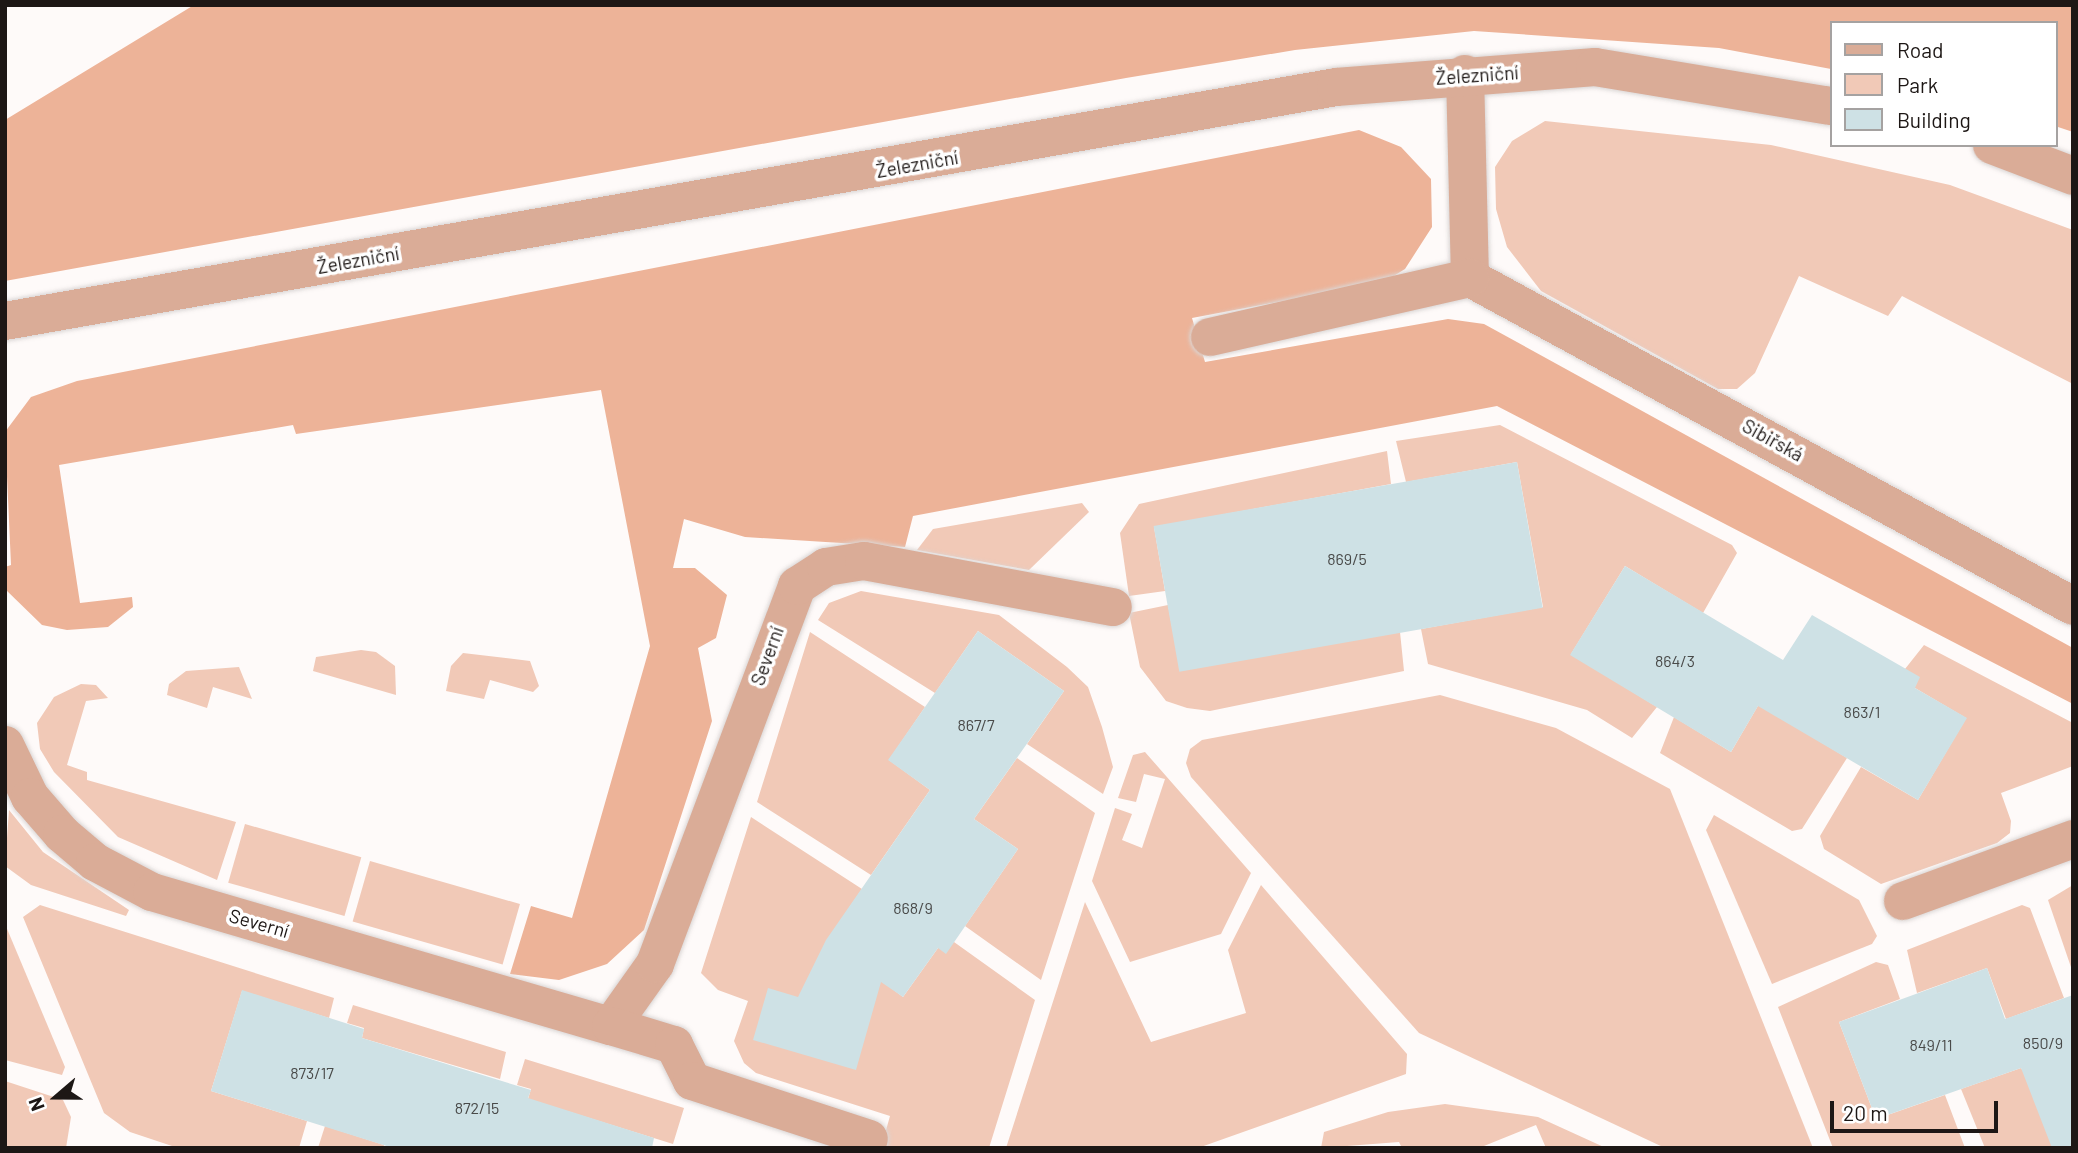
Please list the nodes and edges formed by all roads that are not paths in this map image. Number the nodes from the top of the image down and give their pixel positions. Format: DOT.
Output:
graph roads {
  1 [pos="1465,74"];
  2 [pos="1829,106"];
  3 [pos="1997,147"];
  4 [pos="2073,176"];
  5 [pos="1470,278"];
  6 [pos="5,321"];
  7 [pos="1210,337"];
  8 [pos="2073,606"];
  9 [pos="1113,607"];
  10 [pos="5,745"];
  11 [pos="2073,839"];
  12 [pos="1903,901"];
  13 [pos="611,1026"];
  14 [pos="869,1139"];
  1 -- 2 [label="street, Železniční"];
  1 -- 5 [label="street"];
  1 -- 6 [label="street, Železniční"];
  3 -- 4 [label="street"];
  5 -- 7 [label="street"];
  5 -- 8 [label="street, Sibiřská"];
  9 -- 13 [label="street, Severní"];
  10 -- 13 [label="street, Severní"];
  11 -- 12 [label="street"];
  13 -- 14 [label="street, Severní"];
}
